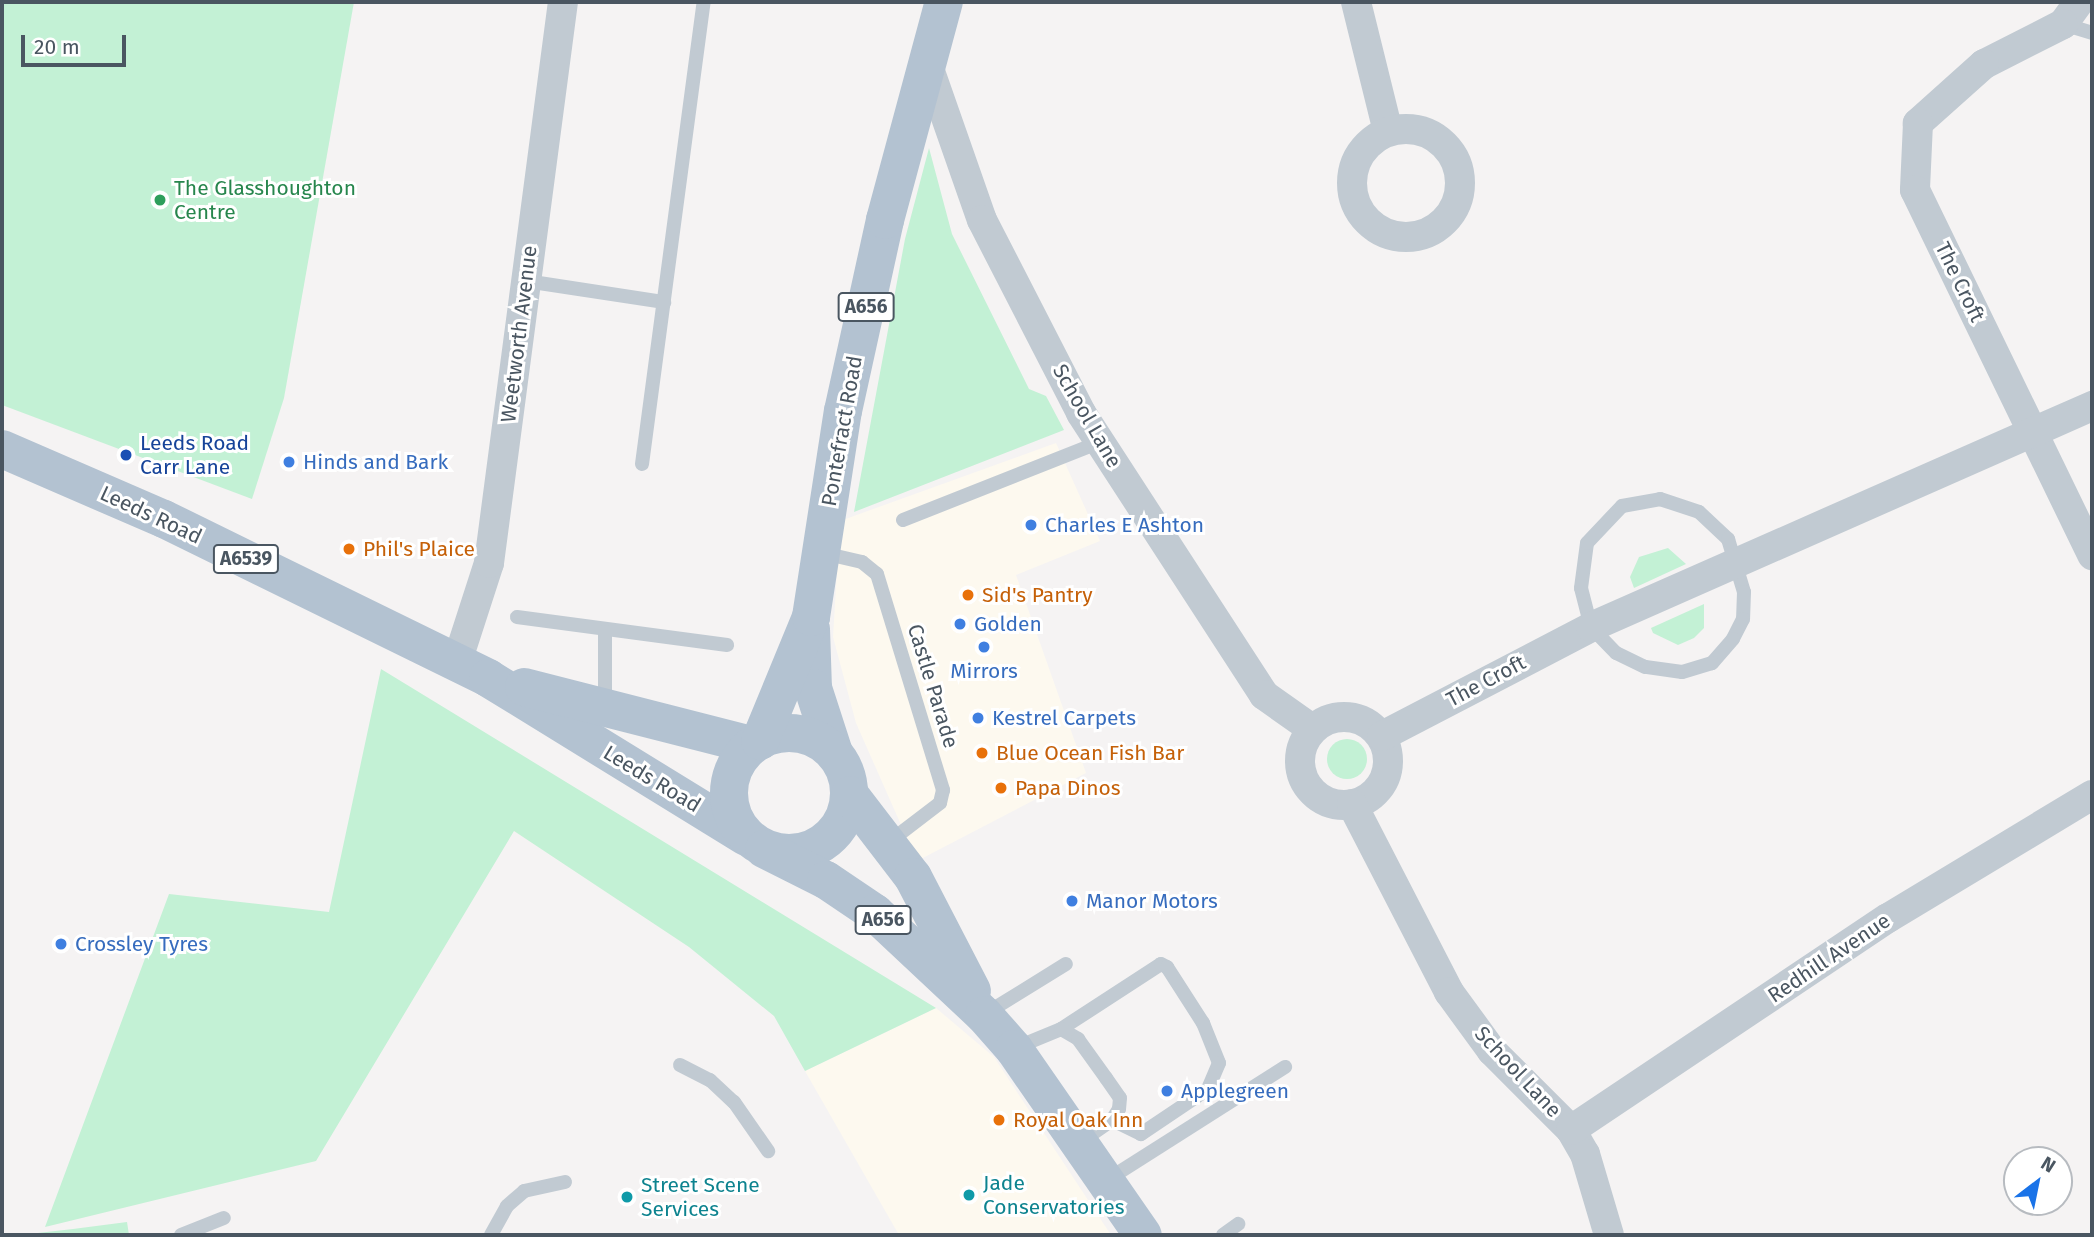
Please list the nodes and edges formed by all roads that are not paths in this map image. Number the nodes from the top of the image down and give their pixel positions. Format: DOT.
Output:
graph roads {
  1 [pos="563,2"];
  2 [pos="705,2"];
  3 [pos="944,2"];
  4 [pos="1356,2"];
  5 [pos="2071,13"];
  6 [pos="2092,33"];
  7 [pos="927,63"];
  8 [pos="1388,131"];
  9 [pos="526,281"];
  10 [pos="664,302"];
  11 [pos="2092,406"];
  12 [pos="2035,434"];
  13 [pos="1100,442"];
  14 [pos="2,449"];
  15 [pos="642,464"];
  16 [pos="903,520"];
  17 [pos="823,553"];
  18 [pos="2092,555"];
  19 [pos="1734,565"];
  20 [pos="517,617"];
  21 [pos="811,617"];
  22 [pos="1591,626"];
  23 [pos="606,632"];
  24 [pos="727,645"];
  25 [pos="472,670"];
  26 [pos="612,727"];
  27 [pos="1312,729"];
  28 [pos="1382,736"];
  29 [pos="755,743"];
  30 [pos="834,753"];
  31 [pos="671,791"];
  32 [pos="850,795"];
  33 [pos="2092,795"];
  34 [pos="1352,804"];
  35 [pos="755,842"];
  36 [pos="887,844"];
  37 [pos="1066,964"];
  38 [pos="984,1015"];
  39 [pos="1061,1029"];
  40 [pos="1014,1049"];
  41 [pos="680,1066"];
  42 [pos="1285,1067"];
  43 [pos="1112,1120"];
  44 [pos="1571,1130"];
  45 [pos="1080,1143"];
  46 [pos="768,1151"];
  47 [pos="1106,1180"];
  48 [pos="565,1182"];
  49 [pos="224,1218"];
  50 [pos="1238,1224"];
  51 [pos="181,1235"];
  52 [pos="491,1235"];
  53 [pos="1143,1235"];
  54 [pos="1223,1235"];
  55 [pos="1609,1235"];
  1 -- 9 [label="street, Weetworth Avenue"];
  2 -- 10 [label="lane"];
  3 -- 7 [label="main road, Pontefract Road / A656"];
  4 -- 8 [label="street"];
  5 -- 6 [label="lane"];
  5 -- 12 [label="street, The Croft"];
  7 -- 13 [label="street, School Lane"];
  7 -- 17 [label="main road, Pontefract Road / A656"];
  9 -- 10 [label="lane"];
  9 -- 25 [label="street, Weetworth Avenue"];
  10 -- 15 [label="lane"];
  11 -- 12 [label="street, The Croft"];
  12 -- 18 [label="street, The Croft"];
  12 -- 19 [label="street, The Croft"];
  13 -- 16 [label="lane"];
  13 -- 27 [label="street, School Lane"];
  14 -- 25 [label="main road, Leeds Road / A6539"];
  17 -- 21 [label="main road, Pontefract Road / A656"];
  17 -- 36 [label="lane, Castle Parade"];
  19 -- 22 [label="street, The Croft"];
  19 -- 22 [label="lane"];
  19 -- 22 [label="lane"];
  20 -- 23 [label="lane"];
  21 -- 29 [label="main road, Pontefract Road / A656"];
  21 -- 30 [label="main road, Pontefract Road / A656"];
  22 -- 28 [label="street, The Croft"];
  23 -- 24 [label="lane"];
  23 -- 26 [label="lane"];
  25 -- 26 [label="main road, Leeds Road / A6539"];
  25 -- 31 [label="main road, Leeds Road / A6539"];
  26 -- 29 [label="main road, Leeds Road / A6539"];
  26 -- 31 [label="lane"];
  27 -- 28 [label="street"];
  27 -- 34 [label="street"];
  28 -- 34 [label="street"];
  29 -- 30 [label="main road"];
  29 -- 35 [label="main road"];
  30 -- 32 [label="main road"];
  31 -- 35 [label="main road, Leeds Road / A6539"];
  32 -- 35 [label="main road"];
  32 -- 36 [label="main road, A656"];
  33 -- 44 [label="street, Redhill Avenue"];
  34 -- 44 [label="street, School Lane"];
  35 -- 38 [label="main road, A656"];
  36 -- 38 [label="main road, A656"];
  37 -- 38 [label="lane"];
  38 -- 40 [label="main road, A656"];
  39 -- 40 [label="lane"];
  39 -- 43 [label="lane"];
  39 -- 43 [label="lane"];
  40 -- 45 [label="main road, A656"];
  41 -- 46 [label="lane"];
  42 -- 47 [label="lane"];
  43 -- 45 [label="lane"];
  44 -- 55 [label="street, School Lane"];
  45 -- 47 [label="main road, A656"];
  47 -- 53 [label="main road, A656"];
  48 -- 52 [label="lane"];
  49 -- 51 [label="lane"];
  50 -- 54 [label="lane"];
}
